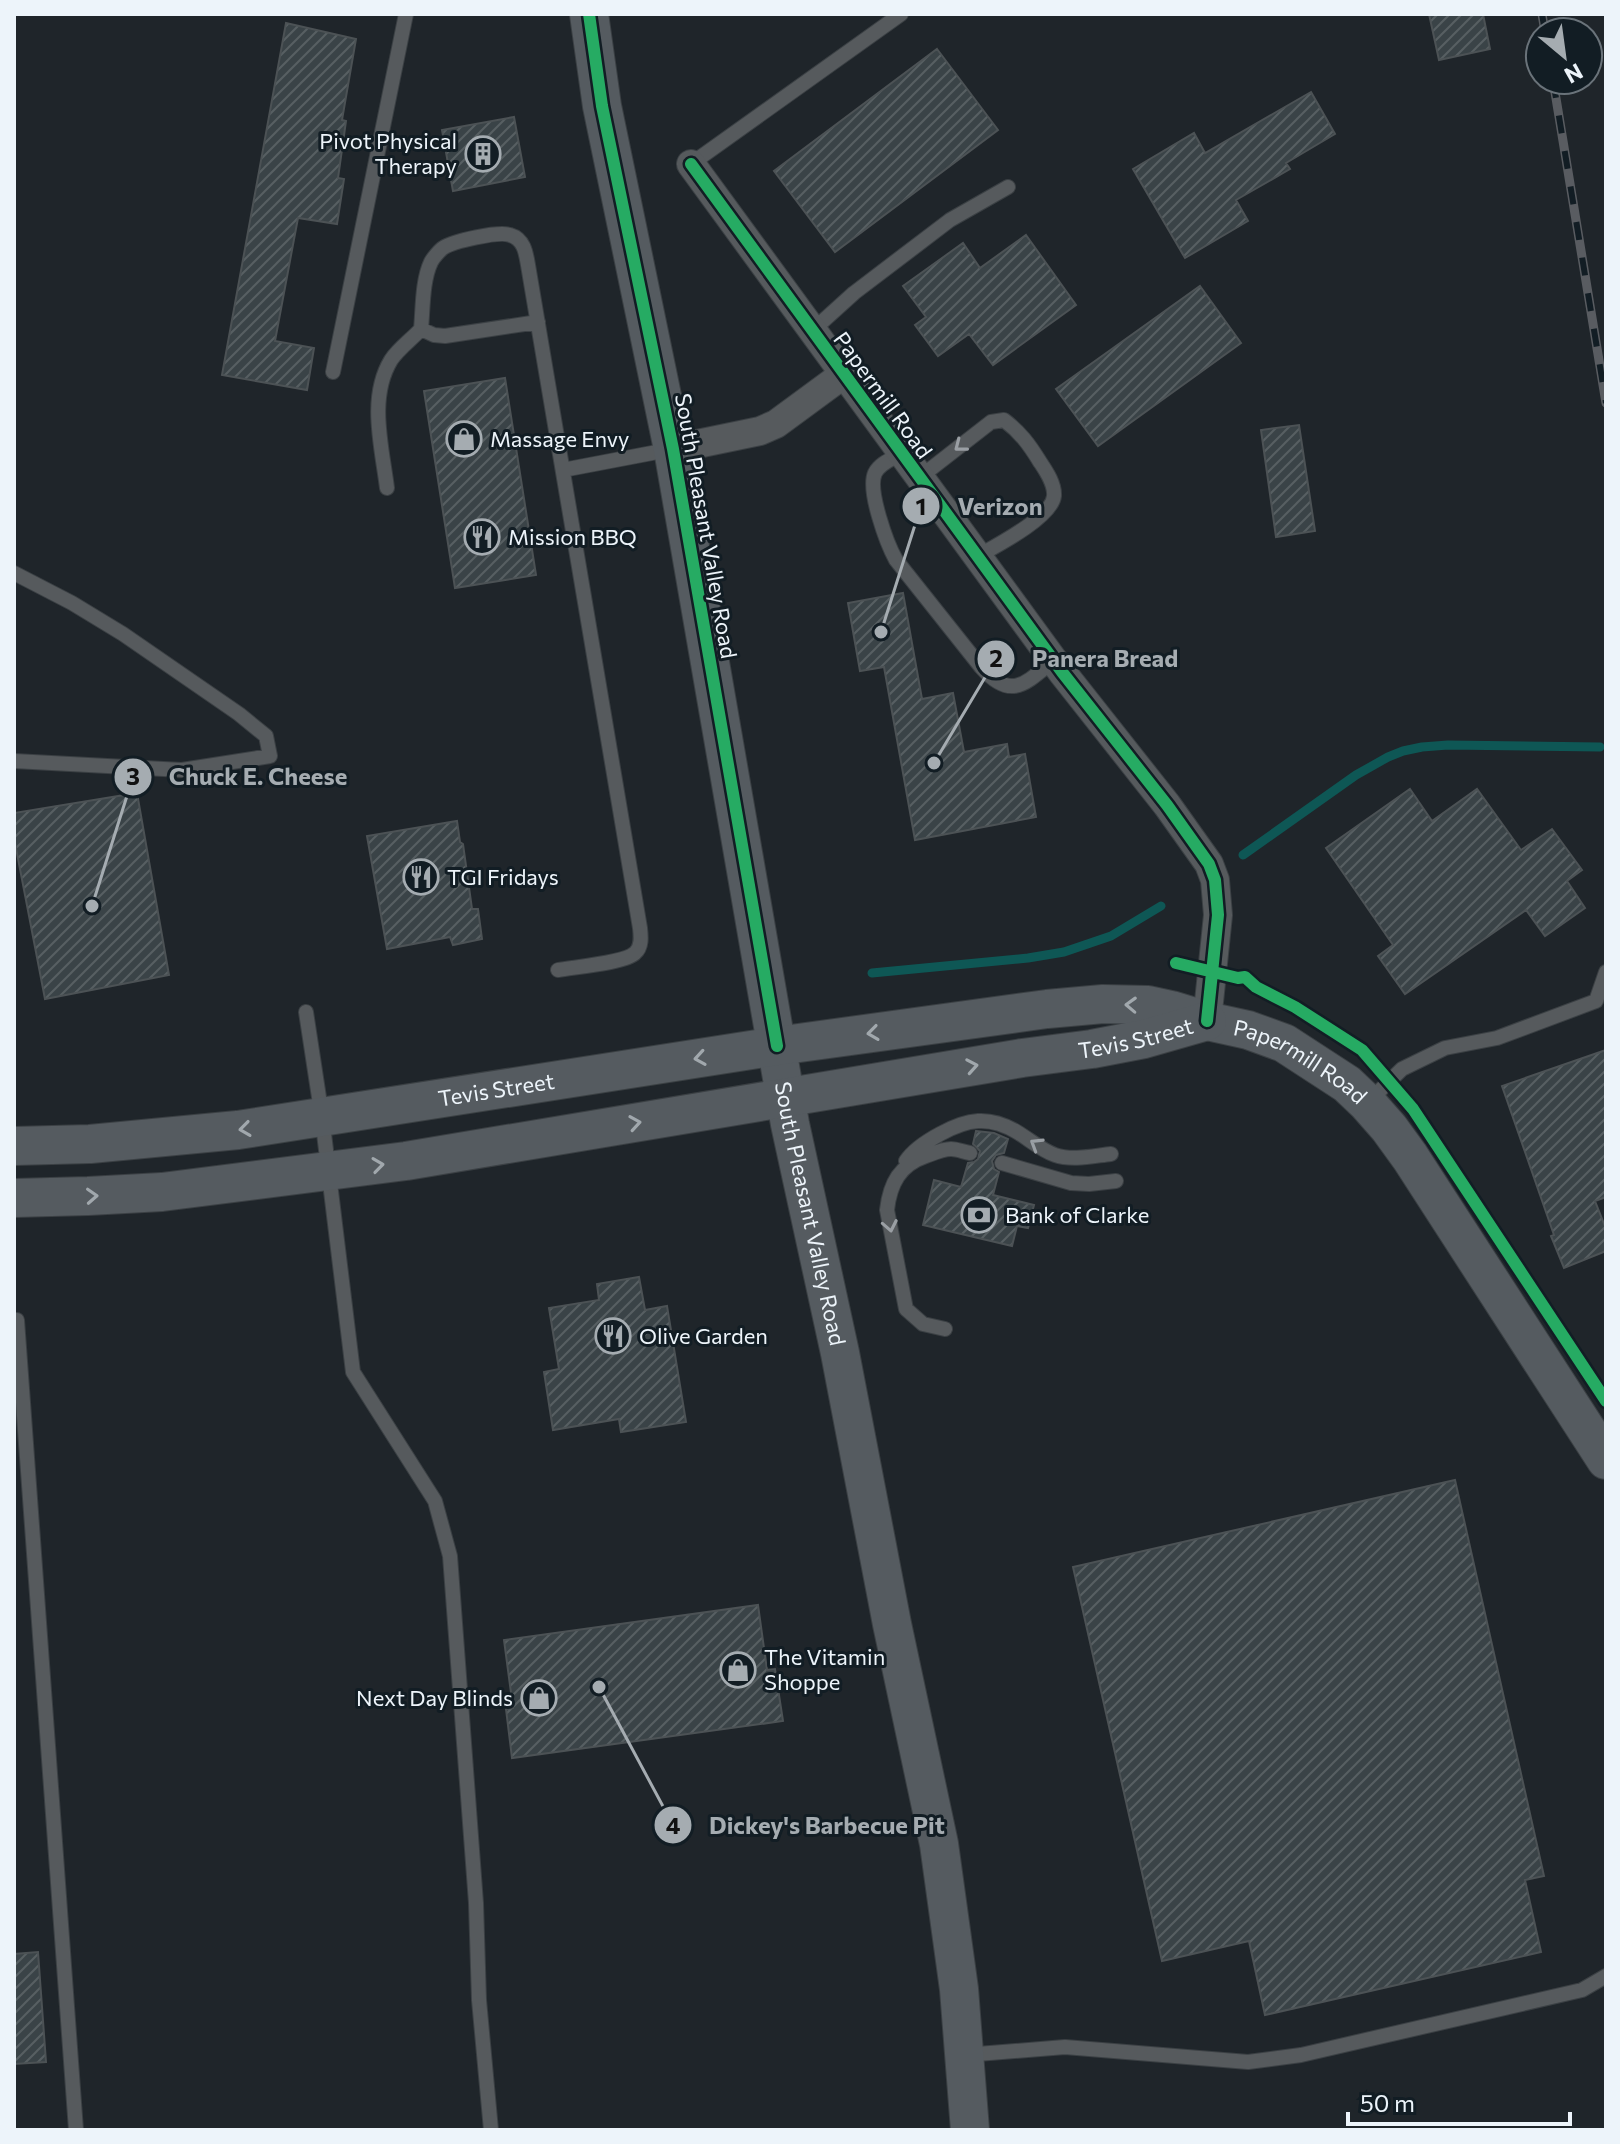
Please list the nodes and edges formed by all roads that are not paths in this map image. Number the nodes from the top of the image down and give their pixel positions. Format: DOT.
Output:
graph roads {
  1 [pos="406,14"];
  2 [pos="589,14"];
  3 [pos="901,14"];
  4 [pos="691,164"];
  5 [pos="1008,187"];
  6 [pos="538,322"];
  7 [pos="421,329"];
  8 [pos="812,331"];
  9 [pos="333,372"];
  10 [pos="844,374"];
  11 [pos="673,449"];
  12 [pos="901,454"];
  13 [pos="563,470"];
  14 [pos="919,478"];
  15 [pos="387,488"];
  16 [pos="978,556"];
  17 [pos="14,573"];
  18 [pos="1054,660"];
  19 [pos="14,761"];
  20 [pos="558,970"];
  21 [pos="1606,972"];
  22 [pos="306,1012"];
  23 [pos="1207,1021"];
  24 [pos="777,1046"];
  25 [pos="785,1098"];
  26 [pos="1367,1103"];
  27 [pos="322,1117"];
  28 [pos="14,1146"];
  29 [pos="970,1153"];
  30 [pos="1111,1154"];
  31 [pos="1002,1163"];
  32 [pos="328,1172"];
  33 [pos="897,1176"];
  34 [pos="1116,1181"];
  35 [pos="14,1198"];
  36 [pos="17,1320"];
  37 [pos="945,1329"];
  38 [pos="1606,1460"];
  39 [pos="1606,1976"];
  40 [pos="965,2055"];
  41 [pos="76,2130"];
  42 [pos="491,2130"];
  43 [pos="970,2130"];
  1 -- 9 [label="lane"];
  2 -- 11 [label="main road, South Pleasant Valley Road"];
  3 -- 4 [label="lane"];
  4 -- 8 [label="street, Papermill Road"];
  5 -- 8 [label="lane"];
  6 -- 7 [label="lane"];
  6 -- 7 [label="lane"];
  6 -- 13 [label="lane"];
  7 -- 15 [label="lane"];
  8 -- 10 [label="street, Papermill Road"];
  10 -- 11 [label="street"];
  10 -- 12 [label="street, Papermill Road"];
  11 -- 13 [label="lane"];
  11 -- 24 [label="main road, South Pleasant Valley Road"];
  12 -- 14 [label="street, Papermill Road"];
  12 -- 18 [label="lane"];
  13 -- 20 [label="lane"];
  14 -- 16 [label="street, Papermill Road"];
  16 -- 14 [label="lane, one-way"];
  16 -- 18 [label="street, Papermill Road"];
  17 -- 19 [label="lane"];
  18 -- 23 [label="street, Papermill Road"];
  21 -- 26 [label="lane"];
  22 -- 27 [label="lane"];
  23 -- 24 [label="main road, Tevis Street, one-way"];
  25 -- 23 [label="main road, Tevis Street, one-way"];
  23 -- 26 [label="main road, Papermill Road"];
  24 -- 25 [label="main road, South Pleasant Valley Road"];
  24 -- 27 [label="main road, Tevis Street, one-way"];
  32 -- 25 [label="main road, Tevis Street, one-way"];
  25 -- 40 [label="main road, South Pleasant Valley Road"];
  26 -- 38 [label="main road, Papermill Road"];
  27 -- 28 [label="main road, Tevis Street, one-way"];
  27 -- 32 [label="lane"];
  29 -- 33 [label="lane"];
  30 -- 33 [label="lane, one-way"];
  31 -- 34 [label="lane"];
  35 -- 32 [label="main road, Tevis Street, one-way"];
  32 -- 42 [label="lane"];
  33 -- 37 [label="lane, one-way"];
  36 -- 41 [label="lane"];
  39 -- 40 [label="lane"];
  40 -- 43 [label="main road, South Pleasant Valley Road"];
}
